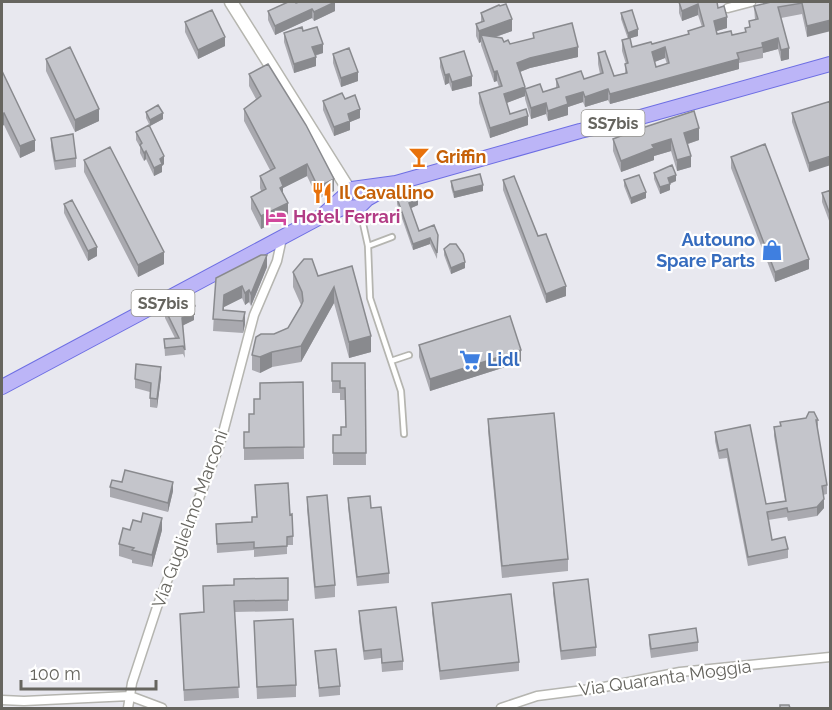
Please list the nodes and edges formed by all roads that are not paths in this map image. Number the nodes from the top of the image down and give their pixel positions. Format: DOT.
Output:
graph roads {
  1 [pos="231,2"];
  2 [pos="752,2"];
  3 [pos="728,8"];
  4 [pos="831,64"];
  5 [pos="396,183"];
  6 [pos="350,191"];
  7 [pos="358,206"];
  8 [pos="322,216"];
  9 [pos="392,237"];
  10 [pos="282,238"];
  11 [pos="368,246"];
  12 [pos="410,355"];
  13 [pos="392,361"];
  14 [pos="2,384"];
  15 [pos="404,434"];
  16 [pos="831,657"];
  17 [pos="130,696"];
  18 [pos="2,700"];
  19 [pos="128,708"];
  20 [pos="162,708"];
  21 [pos="501,708"];
  1 -- 6 [label="street"];
  2 -- 3 [label="street"];
  4 -- 5 [label="main road, SS7bis"];
  5 -- 6 [label="main road, SS7bis"];
  5 -- 7 [label="main road, SS7bis"];
  6 -- 7 [label="main road"];
  6 -- 8 [label="main road, SS7bis"];
  7 -- 8 [label="main road, SS7bis"];
  7 -- 11 [label="lane"];
  8 -- 10 [label="main road, SS7bis"];
  9 -- 11 [label="lane"];
  10 -- 14 [label="main road, SS7bis"];
  10 -- 17 [label="street, Via Guglielmo Marconi"];
  11 -- 13 [label="lane"];
  12 -- 13 [label="lane"];
  13 -- 15 [label="lane"];
  16 -- 21 [label="street, Via Quaranta Moggia"];
  17 -- 18 [label="street"];
  17 -- 19 [label="street, Via Guglielmo Marconi"];
  17 -- 20 [label="street"];
}
